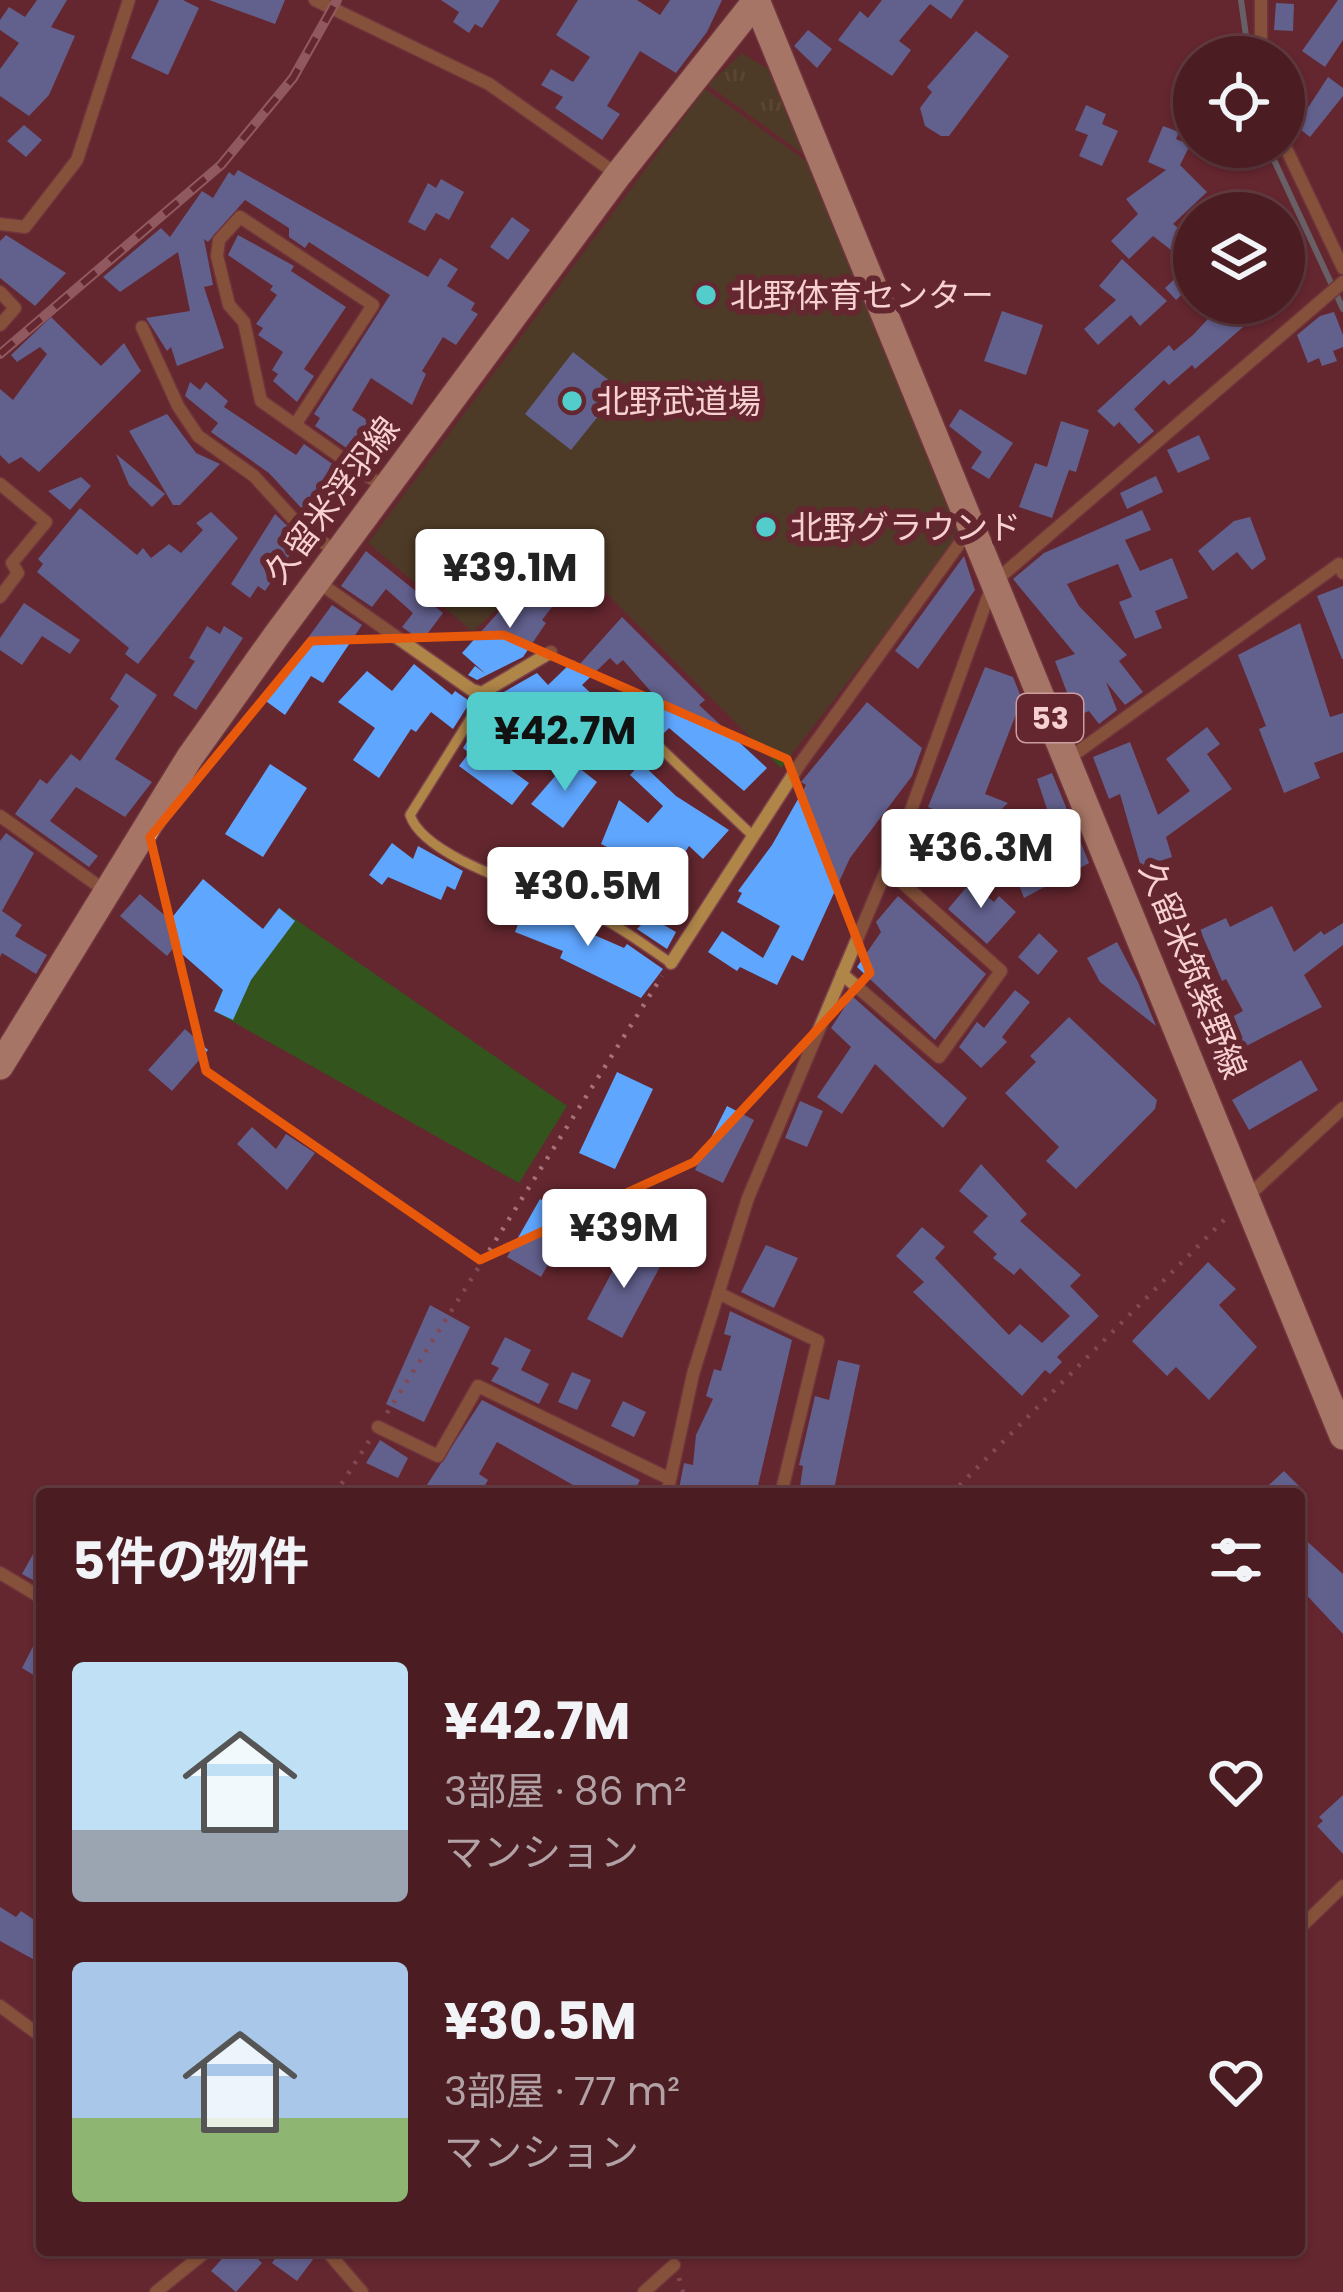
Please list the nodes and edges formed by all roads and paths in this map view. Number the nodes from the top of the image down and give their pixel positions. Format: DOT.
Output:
graph roads {
  1 [pos="129,0"];
  2 [pos="315,0"];
  3 [pos="756,0"];
  4 [pos="1261,0"];
  5 [pos="1261,36"];
  6 [pos="1295,168"];
  7 [pos="618,176"];
  8 [pos="0,224"];
  9 [pos="1343,268"];
  10 [pos="1343,282"];
  11 [pos="0,292"];
  12 [pos="0,325"];
  13 [pos="142,326"];
  14 [pos="295,425"];
  15 [pos="0,484"];
  16 [pos="386,488"];
  17 [pos="972,526"];
  18 [pos="338,554"];
  19 [pos="1343,573"];
  20 [pos="317,581"];
  21 [pos="993,583"];
  22 [pos="0,597"];
  23 [pos="551,652"];
  24 [pos="478,692"];
  25 [pos="633,722"];
  26 [pos="1067,760"];
  27 [pos="0,816"];
  28 [pos="753,836"];
  29 [pos="886,869"];
  30 [pos="108,893"];
  31 [pos="671,963"];
  32 [pos="842,974"];
  33 [pos="0,1066"];
  34 [pos="1343,1108"];
  35 [pos="1246,1197"];
  36 [pos="718,1293"];
  37 [pos="378,1427"];
  38 [pos="1343,1436"];
  39 [pos="670,1479"];
  40 [pos="339,1488"];
  41 [pos="668,1488"];
  42 [pos="782,1488"];
  43 [pos="957,1488"];
  44 [pos="0,1573"];
  45 [pos="36,1594"];
  46 [pos="1343,1886"];
  47 [pos="1305,1923"];
  48 [pos="0,2006"];
  49 [pos="36,2033"];
  50 [pos="201,2256"];
  51 [pos="331,2256"];
  52 [pos="674,2265"];
  53 [pos="156,2292"];
  54 [pos="362,2292"];
  55 [pos="644,2292"];
  1 -- 8 [label="street"];
  2 -- 7 [label="street"];
  3 -- 7 [label="main road, 久留米浮羽線"];
  3 -- 17 [label="main road, 久留米筑紫野線 / 53"];
  4 -- 5 [label="street"];
  6 -- 9 [label="street"];
  7 -- 16 [label="main road, 久留米浮羽線"];
  10 -- 21 [label="street"];
  11 -- 12 [label="street"];
  13 -- 18 [label="street"];
  14 -- 14 [label="street"];
  14 -- 16 [label="street"];
  15 -- 22 [label="street"];
  16 -- 18 [label="main road, 久留米浮羽線"];
  17 -- 21 [label="main road, 久留米筑紫野線 / 53"];
  17 -- 28 [label="street"];
  18 -- 20 [label="main road, 久留米浮羽線"];
  19 -- 26 [label="street"];
  20 -- 24 [label="street"];
  20 -- 30 [label="main road, 久留米浮羽線"];
  21 -- 26 [label="main road, 久留米筑紫野線 / 53"];
  21 -- 29 [label="street"];
  23 -- 24 [label="street"];
  24 -- 31 [label="lane"];
  25 -- 28 [label="lane"];
  26 -- 35 [label="main road, 久留米筑紫野線 / 53"];
  27 -- 30 [label="street"];
  28 -- 31 [label="street"];
  29 -- 32 [label="street"];
  29 -- 32 [label="street"];
  30 -- 33 [label="main road, 久留米浮羽線"];
  31 -- 37 [label="path"];
  32 -- 36 [label="street"];
  34 -- 35 [label="street"];
  35 -- 38 [label="main road, 久留米筑紫野線 / 53"];
  35 -- 43 [label="path"];
  36 -- 39 [label="street"];
  36 -- 42 [label="street"];
  37 -- 39 [label="street"];
  37 -- 40 [label="path"];
  39 -- 41 [label="street"];
  44 -- 45 [label="street"];
  46 -- 47 [label="street"];
  48 -- 49 [label="street"];
  50 -- 53 [label="street"];
  51 -- 54 [label="street"];
  52 -- 55 [label="street"];
}
